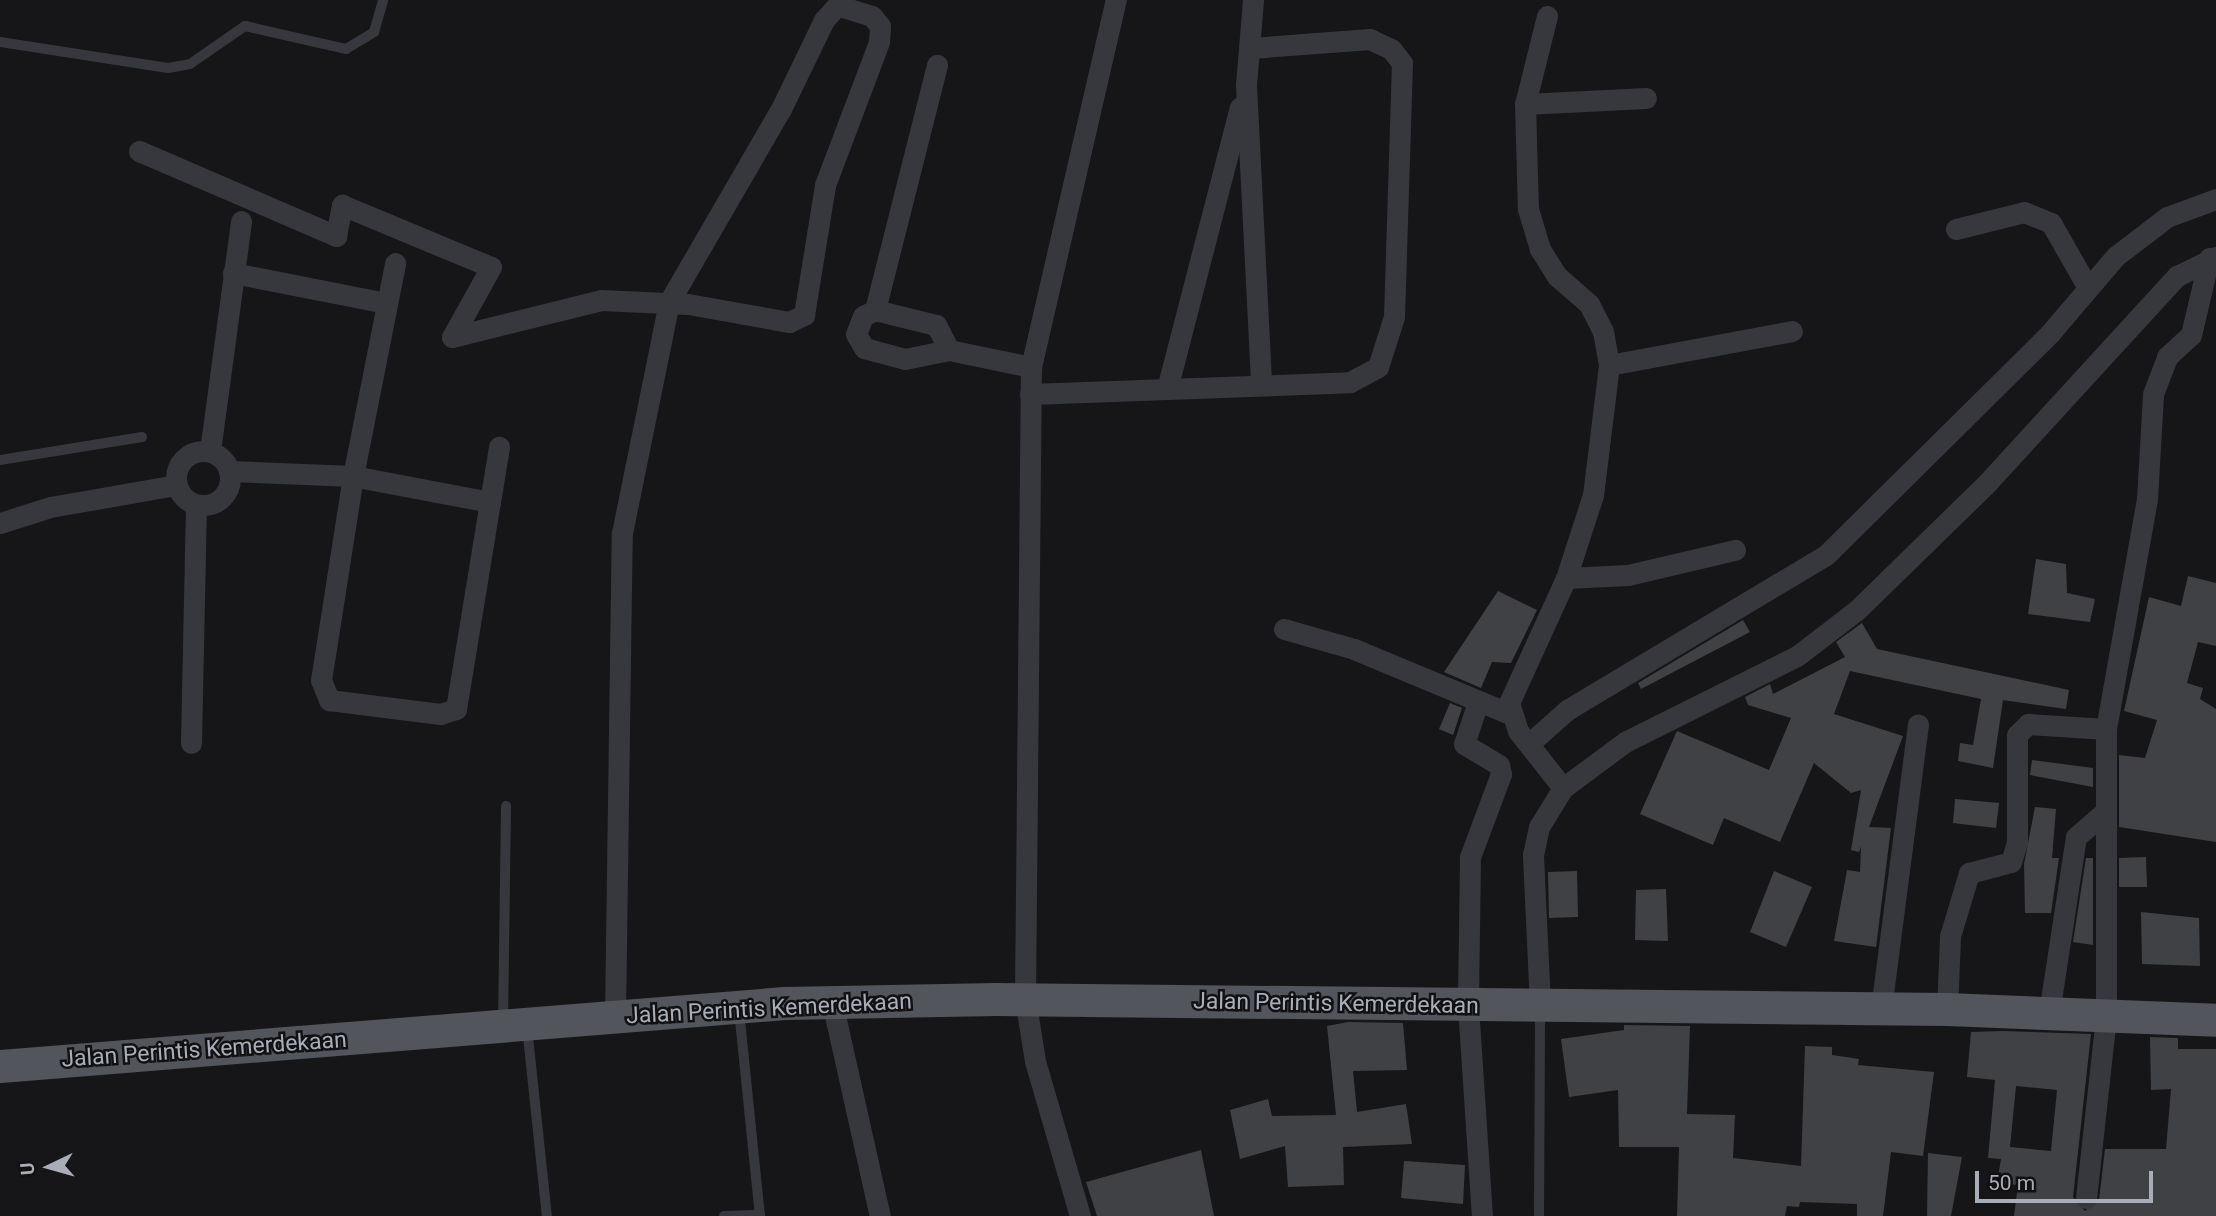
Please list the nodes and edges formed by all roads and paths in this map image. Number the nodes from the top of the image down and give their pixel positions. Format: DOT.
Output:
graph roads {
  1 [pos="383,0"];
  2 [pos="1116,0"];
  3 [pos="1253,0"];
  4 [pos="841,3"];
  5 [pos="1547,16"];
  6 [pos="0,42"];
  7 [pos="1251,48"];
  8 [pos="937,65"];
  9 [pos="1246,85"];
  10 [pos="1646,98"];
  11 [pos="1525,104"];
  12 [pos="139,151"];
  13 [pos="2216,199"];
  14 [pos="242,221"];
  15 [pos="1956,229"];
  16 [pos="2213,257"];
  17 [pos="395,263"];
  18 [pos="233,273"];
  19 [pos="2087,286"];
  20 [pos="669,302"];
  21 [pos="386,303"];
  22 [pos="875,310"];
  23 [pos="1792,331"];
  24 [pos="949,350"];
  25 [pos="1609,365"];
  26 [pos="1031,367"];
  27 [pos="1261,386"];
  28 [pos="1167,389"];
  29 [pos="1030,394"];
  30 [pos="142,437"];
  31 [pos="499,447"];
  32 [pos="209,451"];
  33 [pos="0,460"];
  34 [pos="229,471"];
  35 [pos="353,476"];
  36 [pos="176,485"];
  37 [pos="490,502"];
  38 [pos="195,505"];
  39 [pos="0,523"];
  40 [pos="1735,550"];
  41 [pos="1566,578"];
  42 [pos="1284,629"];
  43 [pos="1478,702"];
  44 [pos="1510,714"];
  45 [pos="1917,724"];
  46 [pos="2106,729"];
  47 [pos="191,743"];
  48 [pos="1534,748"];
  49 [pos="1558,782"];
  50 [pos="506,806"];
  51 [pos="2104,813"];
  52 [pos="1025,998"];
  53 [pos="832,1002"];
  54 [pos="1537,1005"];
  55 [pos="1473,1006"];
  56 [pos="738,1007"];
  57 [pos="1881,1009"];
  58 [pos="1947,1009"];
  59 [pos="2049,1013"];
  60 [pos="615,1017"];
  61 [pos="2106,1017"];
  62 [pos="2216,1020"];
  63 [pos="515,1025"];
  64 [pos="0,1066"];
  65 [pos="2086,1198"];
  66 [pos="760,1215"];
  67 [pos="547,1216"];
  68 [pos="724,1216"];
  69 [pos="880,1216"];
  70 [pos="1080,1216"];
  71 [pos="1482,1216"];
  72 [pos="1539,1216"];
  1 -- 6 [label="lane"];
  2 -- 26 [label="street"];
  3 -- 7 [label="street"];
  4 -- 20 [label="street"];
  4 -- 20 [label="street"];
  5 -- 11 [label="street"];
  7 -- 9 [label="street"];
  7 -- 27 [label="street"];
  8 -- 22 [label="street"];
  9 -- 27 [label="street"];
  9 -- 28 [label="street"];
  10 -- 11 [label="street"];
  11 -- 25 [label="street"];
  12 -- 20 [label="street"];
  13 -- 19 [label="street"];
  14 -- 18 [label="street"];
  15 -- 19 [label="street"];
  16 -- 46 [label="street"];
  16 -- 49 [label="street"];
  17 -- 21 [label="street"];
  18 -- 21 [label="street"];
  18 -- 32 [label="street"];
  19 -- 48 [label="street"];
  20 -- 60 [label="street"];
  21 -- 35 [label="street"];
  22 -- 24 [label="street"];
  22 -- 24 [label="street"];
  23 -- 25 [label="street"];
  24 -- 26 [label="street"];
  25 -- 41 [label="street"];
  26 -- 29 [label="street"];
  27 -- 28 [label="street"];
  28 -- 29 [label="street"];
  29 -- 52 [label="street"];
  30 -- 33 [label="lane"];
  31 -- 37 [label="street"];
  32 -- 34 [label="street"];
  32 -- 36 [label="street"];
  34 -- 35 [label="street"];
  34 -- 38 [label="street"];
  35 -- 37 [label="street"];
  35 -- 37 [label="street"];
  36 -- 38 [label="street"];
  36 -- 39 [label="street"];
  38 -- 47 [label="street"];
  40 -- 41 [label="street"];
  41 -- 44 [label="street"];
  42 -- 43 [label="street"];
  43 -- 44 [label="street"];
  43 -- 55 [label="street"];
  44 -- 48 [label="street"];
  45 -- 57 [label="street"];
  46 -- 51 [label="street"];
  46 -- 58 [label="street"];
  48 -- 49 [label="street"];
  49 -- 54 [label="street"];
  50 -- 63 [label="lane"];
  51 -- 59 [label="street"];
  51 -- 61 [label="street"];
  52 -- 53 [label="main road, Jalan Perintis Kemerdekaan"];
  52 -- 55 [label="main road, Jalan Perintis Kemerdekaan"];
  52 -- 70 [label="street"];
  53 -- 56 [label="main road, Jalan Perintis Kemerdekaan"];
  53 -- 69 [label="street"];
  54 -- 55 [label="main road, Jalan Perintis Kemerdekaan"];
  54 -- 57 [label="main road, Jalan Perintis Kemerdekaan"];
  54 -- 72 [label="lane"];
  55 -- 71 [label="street"];
  56 -- 60 [label="main road, Jalan Perintis Kemerdekaan"];
  56 -- 66 [label="lane"];
  57 -- 58 [label="main road, Jalan Perintis Kemerdekaan"];
  58 -- 59 [label="main road, Jalan Perintis Kemerdekaan"];
  59 -- 61 [label="main road, Jalan Perintis Kemerdekaan"];
  60 -- 63 [label="main road, Jalan Perintis Kemerdekaan"];
  61 -- 62 [label="main road"];
  61 -- 65 [label="street"];
  63 -- 64 [label="main road, Jalan Perintis Kemerdekaan"];
  63 -- 67 [label="lane"];
  66 -- 68 [label="lane"];
}
